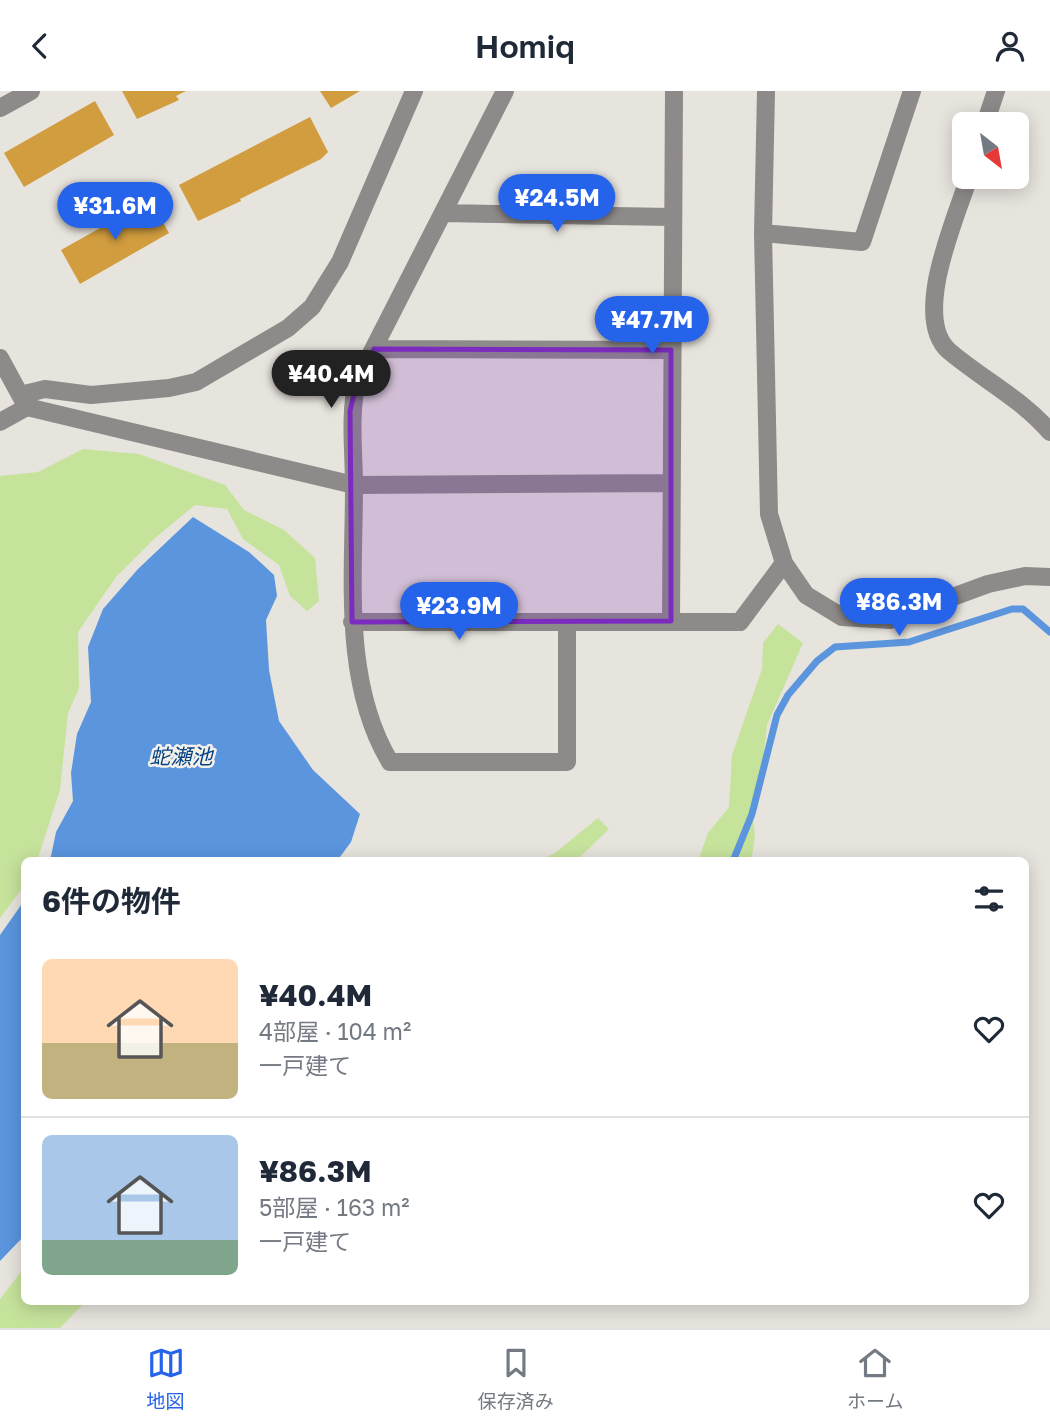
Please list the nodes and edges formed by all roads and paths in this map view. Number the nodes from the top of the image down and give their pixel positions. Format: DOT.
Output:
graph roads {
  1 [pos="31,91"];
  2 [pos="414,91"];
  3 [pos="505,91"];
  4 [pos="674,91"];
  5 [pos="766,91"];
  6 [pos="912,91"];
  7 [pos="996,91"];
  8 [pos="0,108"];
  9 [pos="989,112"];
  10 [pos="965,189"];
  11 [pos="443,213"];
  12 [pos="672,217"];
  13 [pos="763,233"];
  14 [pos="374,349"];
  15 [pos="671,350"];
  16 [pos="0,358"];
  17 [pos="23,401"];
  18 [pos="0,422"];
  19 [pos="1050,432"];
  20 [pos="670,483"];
  21 [pos="354,485"];
  22 [pos="784,563"];
  23 [pos="1050,577"];
  24 [pos="671,621"];
  25 [pos="352,622"];
  26 [pos="567,623"];
  1 -- 8 [label="street"];
  2 -- 17 [label="street"];
  3 -- 11 [label="street"];
  4 -- 12 [label="street"];
  5 -- 13 [label="street"];
  6 -- 13 [label="street"];
  7 -- 9 [label="street"];
  10 -- 19 [label="street"];
  11 -- 12 [label="street"];
  11 -- 14 [label="street"];
  12 -- 15 [label="street"];
  13 -- 22 [label="street"];
  14 -- 15 [label="street"];
  14 -- 21 [label="street"];
  15 -- 20 [label="street"];
  16 -- 17 [label="street"];
  17 -- 18 [label="street"];
  17 -- 21 [label="street"];
  20 -- 21 [label="street"];
  20 -- 24 [label="street"];
  21 -- 25 [label="street"];
  22 -- 23 [label="street"];
  22 -- 24 [label="street"];
  24 -- 26 [label="street"];
  25 -- 26 [label="street"];
  25 -- 26 [label="street"];
}
